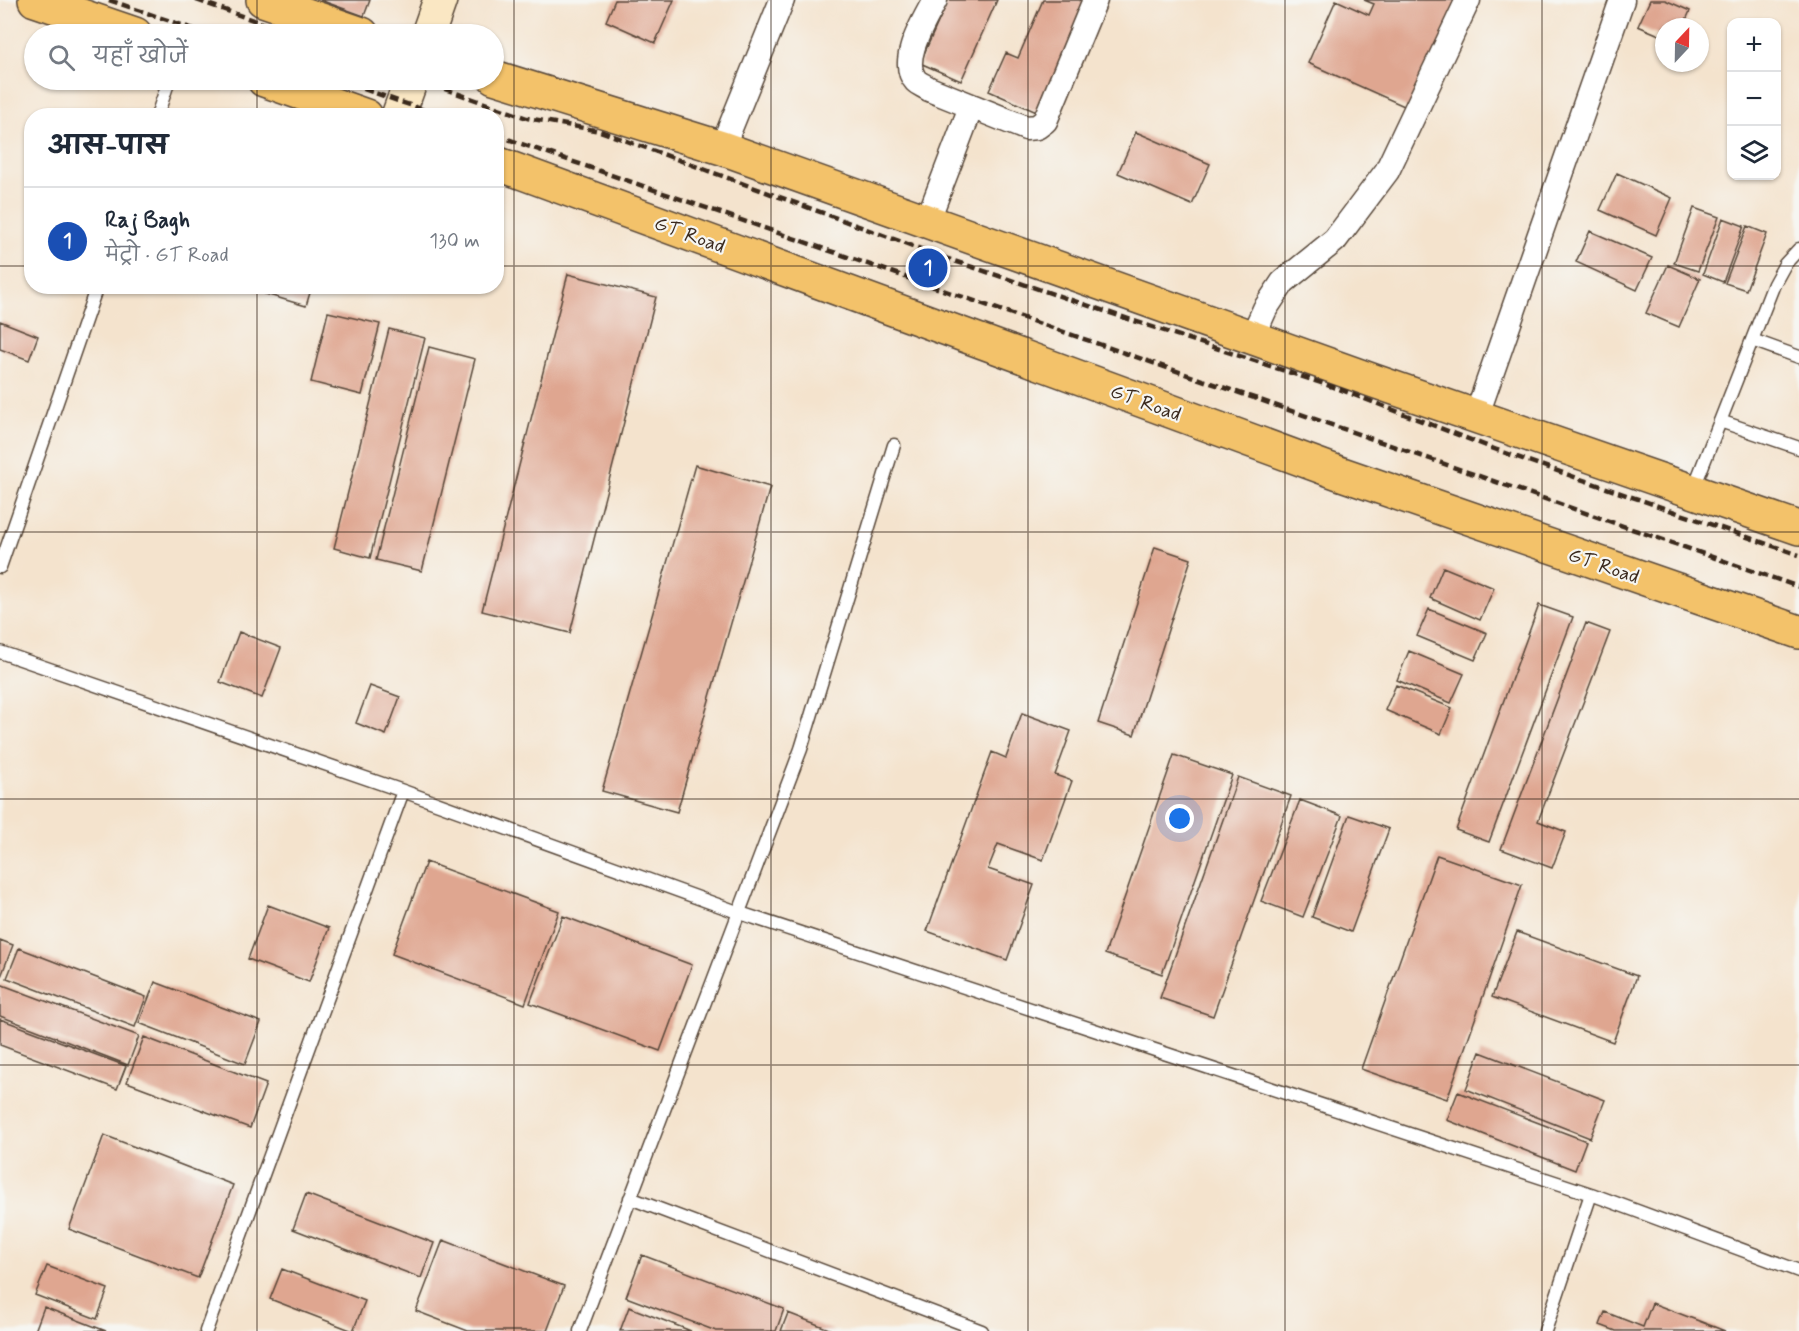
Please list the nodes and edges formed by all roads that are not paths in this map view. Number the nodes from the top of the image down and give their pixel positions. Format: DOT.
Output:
graph roads {
  1 [pos="35,0"];
  2 [pos="263,0"];
  3 [pos="440,0"];
  4 [pos="782,0"];
  5 [pos="935,0"];
  6 [pos="1095,0"];
  7 [pos="1468,0"];
  8 [pos="1622,0"];
  9 [pos="106,24"];
  10 [pos="334,24"];
  11 [pos="432,24"];
  12 [pos="504,80"];
  13 [pos="166,90"];
  14 [pos="292,90"];
  15 [pos="407,90"];
  16 [pos="971,107"];
  17 [pos="160,108"];
  18 [pos="343,108"];
  19 [pos="401,108"];
  20 [pos="722,148"];
  21 [pos="504,166"];
  22 [pos="927,222"];
  23 [pos="1799,249"];
  24 [pos="94,294"];
  25 [pos="1252,338"];
  26 [pos="1752,340"];
  27 [pos="1799,357"];
  28 [pos="1476,417"];
  29 [pos="1720,421"];
  30 [pos="894,445"];
  31 [pos="1799,448"];
  32 [pos="1692,491"];
  33 [pos="1799,528"];
  34 [pos="0,567"];
  35 [pos="1799,632"];
  36 [pos="0,652"];
  37 [pos="402,791"];
  38 [pos="740,913"];
  39 [pos="1591,1194"];
  40 [pos="630,1198"];
  41 [pos="1799,1271"];
  42 [pos="206,1331"];
  43 [pos="580,1331"];
  44 [pos="982,1331"];
  45 [pos="1545,1331"];
  1 -- 9 [label="highway"];
  2 -- 10 [label="highway"];
  3 -- 11 [label="street"];
  4 -- 20 [label="street"];
  5 -- 16 [label="street"];
  6 -- 16 [label="street"];
  7 -- 25 [label="street"];
  8 -- 28 [label="street"];
  12 -- 20 [label="highway"];
  13 -- 17 [label="lane"];
  14 -- 18 [label="highway"];
  15 -- 19 [label="street"];
  16 -- 22 [label="street"];
  20 -- 22 [label="highway"];
  21 -- 35 [label="highway, GT Road"];
  22 -- 25 [label="highway"];
  23 -- 26 [label="lane"];
  24 -- 34 [label="lane"];
  25 -- 28 [label="highway"];
  26 -- 27 [label="lane"];
  26 -- 29 [label="lane"];
  28 -- 32 [label="highway"];
  29 -- 31 [label="lane"];
  29 -- 32 [label="lane"];
  30 -- 38 [label="lane"];
  32 -- 33 [label="highway"];
  36 -- 37 [label="lane"];
  37 -- 38 [label="lane"];
  37 -- 42 [label="lane"];
  38 -- 39 [label="lane"];
  38 -- 40 [label="lane"];
  39 -- 41 [label="lane"];
  39 -- 45 [label="lane"];
  40 -- 43 [label="lane"];
  40 -- 44 [label="lane"];
}
